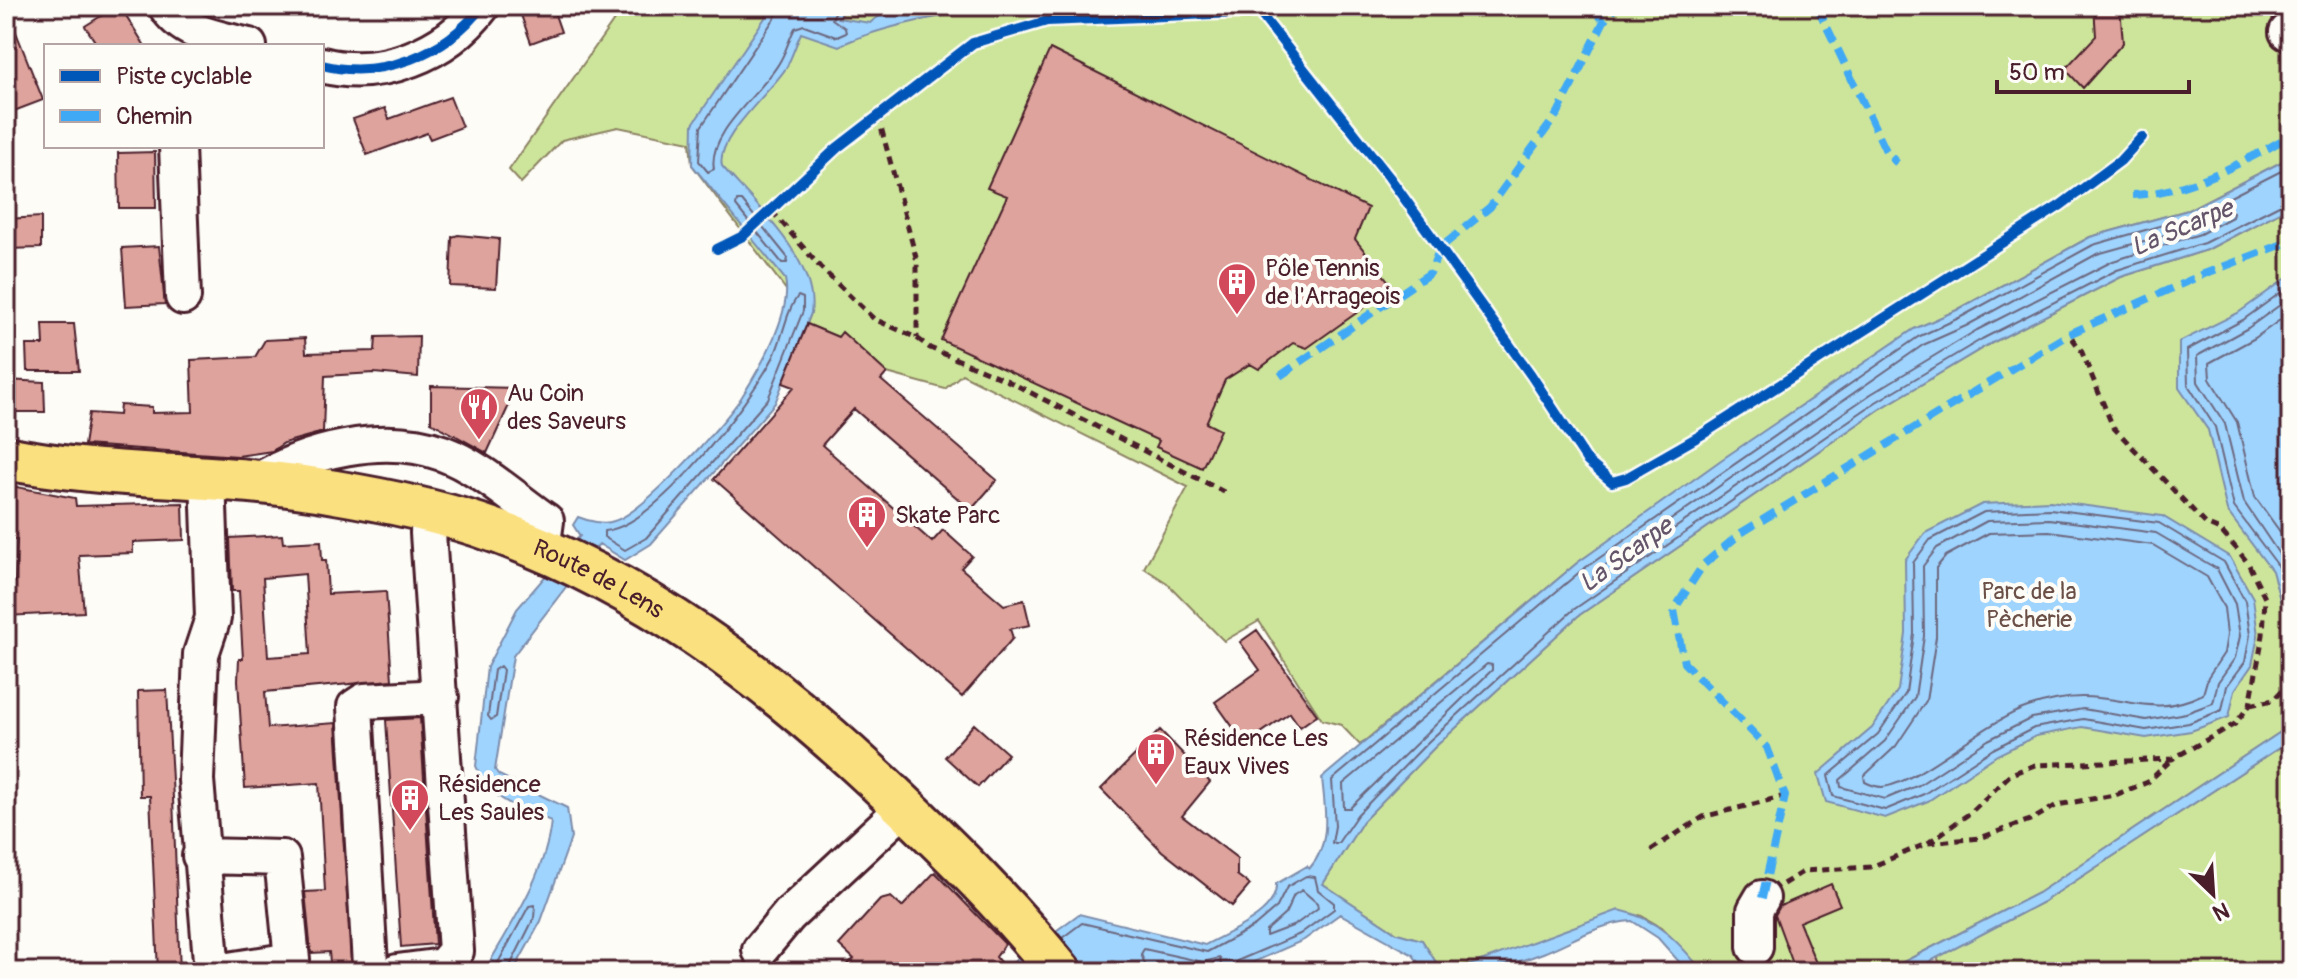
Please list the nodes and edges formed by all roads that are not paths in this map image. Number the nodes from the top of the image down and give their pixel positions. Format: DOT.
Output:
graph roads {
  1 [pos="482,6"];
  2 [pos="170,22"];
  3 [pos="241,44"];
  4 [pos="324,65"];
  5 [pos="177,148"];
  6 [pos="183,297"];
  7 [pos="6,458"];
  8 [pos="208,478"];
  9 [pos="256,482"];
  10 [pos="429,510"];
  11 [pos="558,549"];
  12 [pos="441,697"];
  13 [pos="905,807"];
  14 [pos="200,856"];
  15 [pos="1762,898"];
  16 [pos="1755,947"];
  17 [pos="760,950"];
  18 [pos="214,972"];
  19 [pos="376,972"];
  20 [pos="397,972"];
  21 [pos="1060,972"];
  1 -- 4 [label="street"];
  2 -- 3 [label="street"];
  5 -- 6 [label="street"];
  7 -- 8 [label="main road, Route de Lens"];
  8 -- 9 [label="main road, Route de Lens"];
  8 -- 14 [label="street"];
  9 -- 10 [label="main road, Route de Lens"];
  9 -- 11 [label="street"];
  10 -- 11 [label="main road, Route de Lens"];
  10 -- 12 [label="street"];
  11 -- 13 [label="main road, Route de Lens"];
  12 -- 19 [label="street"];
  12 -- 20 [label="street"];
  13 -- 17 [label="street"];
  13 -- 21 [label="main road, Route de Lens"];
  14 -- 18 [label="street"];
  14 -- 18 [label="street"];
  15 -- 16 [label="street"];
}
